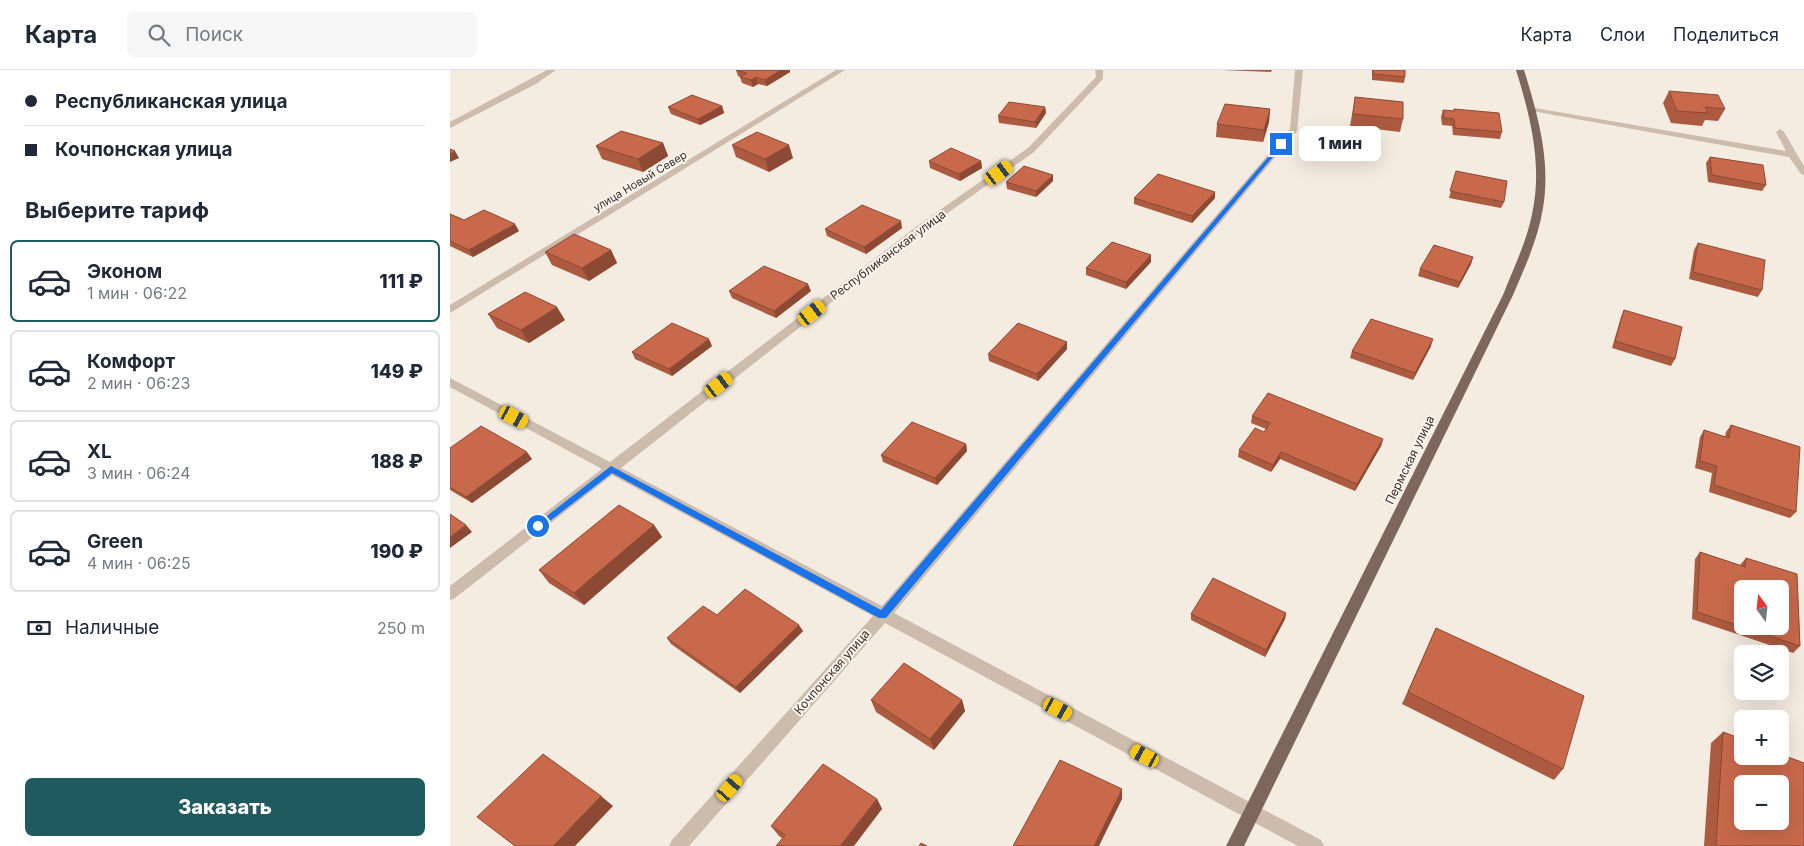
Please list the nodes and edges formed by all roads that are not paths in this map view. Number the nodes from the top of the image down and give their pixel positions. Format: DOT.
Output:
graph roads {
  1 [pos="552,70"];
  2 [pos="841,70"];
  3 [pos="1099,70"];
  4 [pos="1300,70"];
  5 [pos="1520,70"];
  6 [pos="1532,108"];
  7 [pos="450,125"];
  8 [pos="1780,132"];
  9 [pos="1792,154"];
  10 [pos="1804,172"];
  11 [pos="450,310"];
  12 [pos="450,382"];
  13 [pos="611,469"];
  14 [pos="450,594"];
  15 [pos="883,615"];
  16 [pos="1250,813"];
  17 [pos="678,846"];
  18 [pos="1235,846"];
  19 [pos="1315,846"];
  1 -- 7 [label="street"];
  2 -- 11 [label="street, улица Новый Север"];
  3 -- 13 [label="street, Республиканская улица"];
  4 -- 15 [label="street, Кочпонская улица"];
  5 -- 6 [label="main road, Пермская улица"];
  6 -- 9 [label="street"];
  6 -- 16 [label="main road, Пермская улица"];
  8 -- 9 [label="street"];
  9 -- 10 [label="street"];
  12 -- 13 [label="street"];
  13 -- 14 [label="street, Республиканская улица"];
  13 -- 15 [label="street"];
  15 -- 16 [label="street"];
  15 -- 17 [label="street, Кочпонская улица"];
  16 -- 18 [label="main road, Пермская улица"];
  16 -- 19 [label="street"];
}
